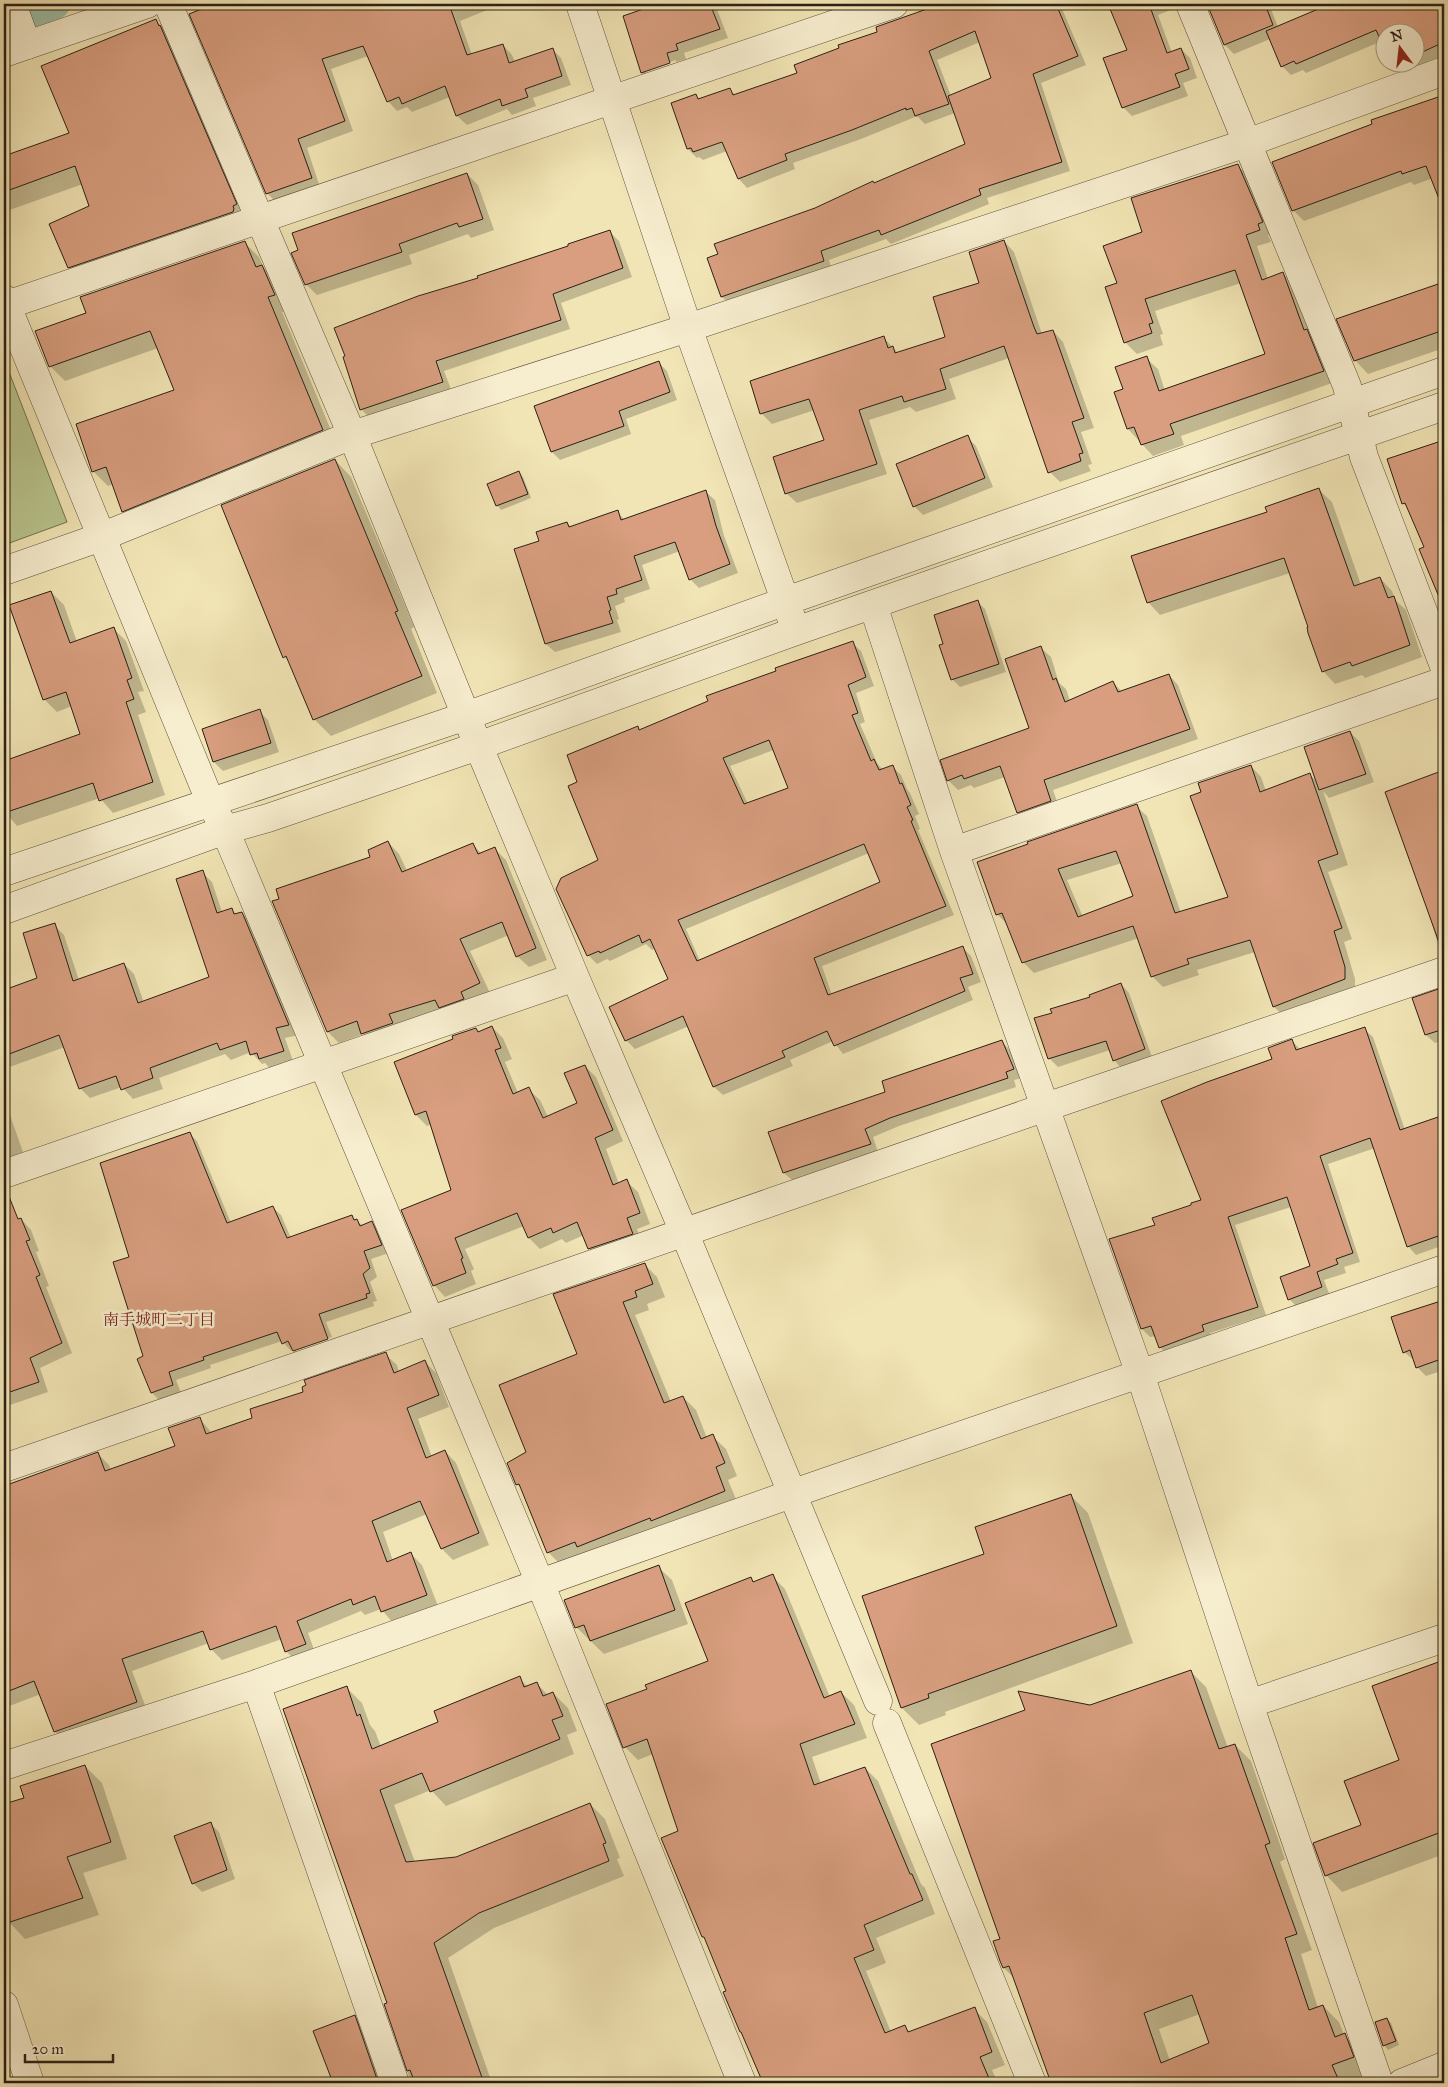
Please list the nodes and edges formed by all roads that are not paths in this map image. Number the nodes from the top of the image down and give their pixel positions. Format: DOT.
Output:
graph roads {
  1 [pos="12,4"];
  2 [pos="147,4"];
  3 [pos="168,4"];
  4 [pos="580,4"];
  5 [pos="894,4"];
  6 [pos="1190,4"];
  7 [pos="16,49"];
  8 [pos="1444,71"];
  9 [pos="613,100"];
  10 [pos="1248,143"];
  11 [pos="261,220"];
  12 [pos="5,304"];
  13 [pos="688,328"];
  14 [pos="1444,371"];
  15 [pos="1350,403"];
  16 [pos="1444,406"];
  17 [pos="352,436"];
  18 [pos="1358,436"];
  19 [pos="101,537"];
  20 [pos="4,571"];
  21 [pos="786,601"];
  22 [pos="873,605"];
  23 [pos="796,631"];
  24 [pos="1444,666"];
  25 [pos="1444,680"];
  26 [pos="466,716"];
  27 [pos="478,746"];
  28 [pos="210,801"];
  29 [pos="225,830"];
  30 [pos="954,851"];
  31 [pos="4,872"];
  32 [pos="4,910"];
  33 [pos="1444,971"];
  34 [pos="574,977"];
  35 [pos="324,1063"];
  36 [pos="1046,1106"];
  37 [pos="4,1174"];
  38 [pos="684,1232"];
  39 [pos="1444,1270"];
  40 [pos="429,1320"];
  41 [pos="1140,1374"];
  42 [pos="4,1468"];
  43 [pos="791,1494"];
  44 [pos="540,1583"];
  45 [pos="1444,1638"];
  46 [pos="256,1684"];
  47 [pos="1249,1704"];
  48 [pos="4,1766"];
  49 [pos="4,2005"];
  50 [pos="1444,2066"];
  51 [pos="30,2083"];
  52 [pos="395,2083"];
  53 [pos="742,2083"];
  54 [pos="1032,2083"];
  55 [pos="1379,2083"];
  56 [pos="1402,2083"];
  1 -- 7 [label="street"];
  2 -- 7 [label="street"];
  3 -- 11 [label="street"];
  4 -- 9 [label="street"];
  5 -- 9 [label="street"];
  6 -- 10 [label="street"];
  8 -- 10 [label="street"];
  9 -- 11 [label="street"];
  9 -- 13 [label="street"];
  10 -- 13 [label="street"];
  10 -- 15 [label="street"];
  11 -- 12 [label="street"];
  11 -- 17 [label="street"];
  12 -- 19 [label="street"];
  13 -- 17 [label="street"];
  13 -- 21 [label="street"];
  14 -- 15 [label="street"];
  15 -- 18 [label="street"];
  15 -- 21 [label="street"];
  16 -- 18 [label="street"];
  17 -- 19 [label="street"];
  17 -- 26 [label="street"];
  18 -- 22 [label="street"];
  18 -- 24 [label="street"];
  19 -- 20 [label="street"];
  19 -- 28 [label="street"];
  21 -- 23 [label="street"];
  21 -- 26 [label="street"];
  22 -- 23 [label="street"];
  22 -- 30 [label="street"];
  23 -- 27 [label="street"];
  25 -- 30 [label="street"];
  26 -- 27 [label="street"];
  26 -- 28 [label="street"];
  27 -- 29 [label="street"];
  27 -- 34 [label="street"];
  28 -- 29 [label="street"];
  28 -- 31 [label="street"];
  29 -- 32 [label="street"];
  29 -- 35 [label="street"];
  30 -- 36 [label="street"];
  33 -- 36 [label="street"];
  34 -- 35 [label="street"];
  34 -- 38 [label="street"];
  35 -- 37 [label="street"];
  35 -- 40 [label="street"];
  36 -- 38 [label="street"];
  36 -- 41 [label="street"];
  38 -- 40 [label="street"];
  38 -- 43 [label="street"];
  39 -- 41 [label="street"];
  40 -- 42 [label="street"];
  40 -- 44 [label="street"];
  41 -- 43 [label="street"];
  41 -- 47 [label="street"];
  43 -- 44 [label="street"];
  43 -- 54 [label="street"];
  44 -- 46 [label="street"];
  44 -- 53 [label="street"];
  45 -- 47 [label="street"];
  46 -- 48 [label="street"];
  46 -- 52 [label="street"];
  47 -- 55 [label="street"];
  49 -- 51 [label="street"];
  50 -- 56 [label="street"];
}
